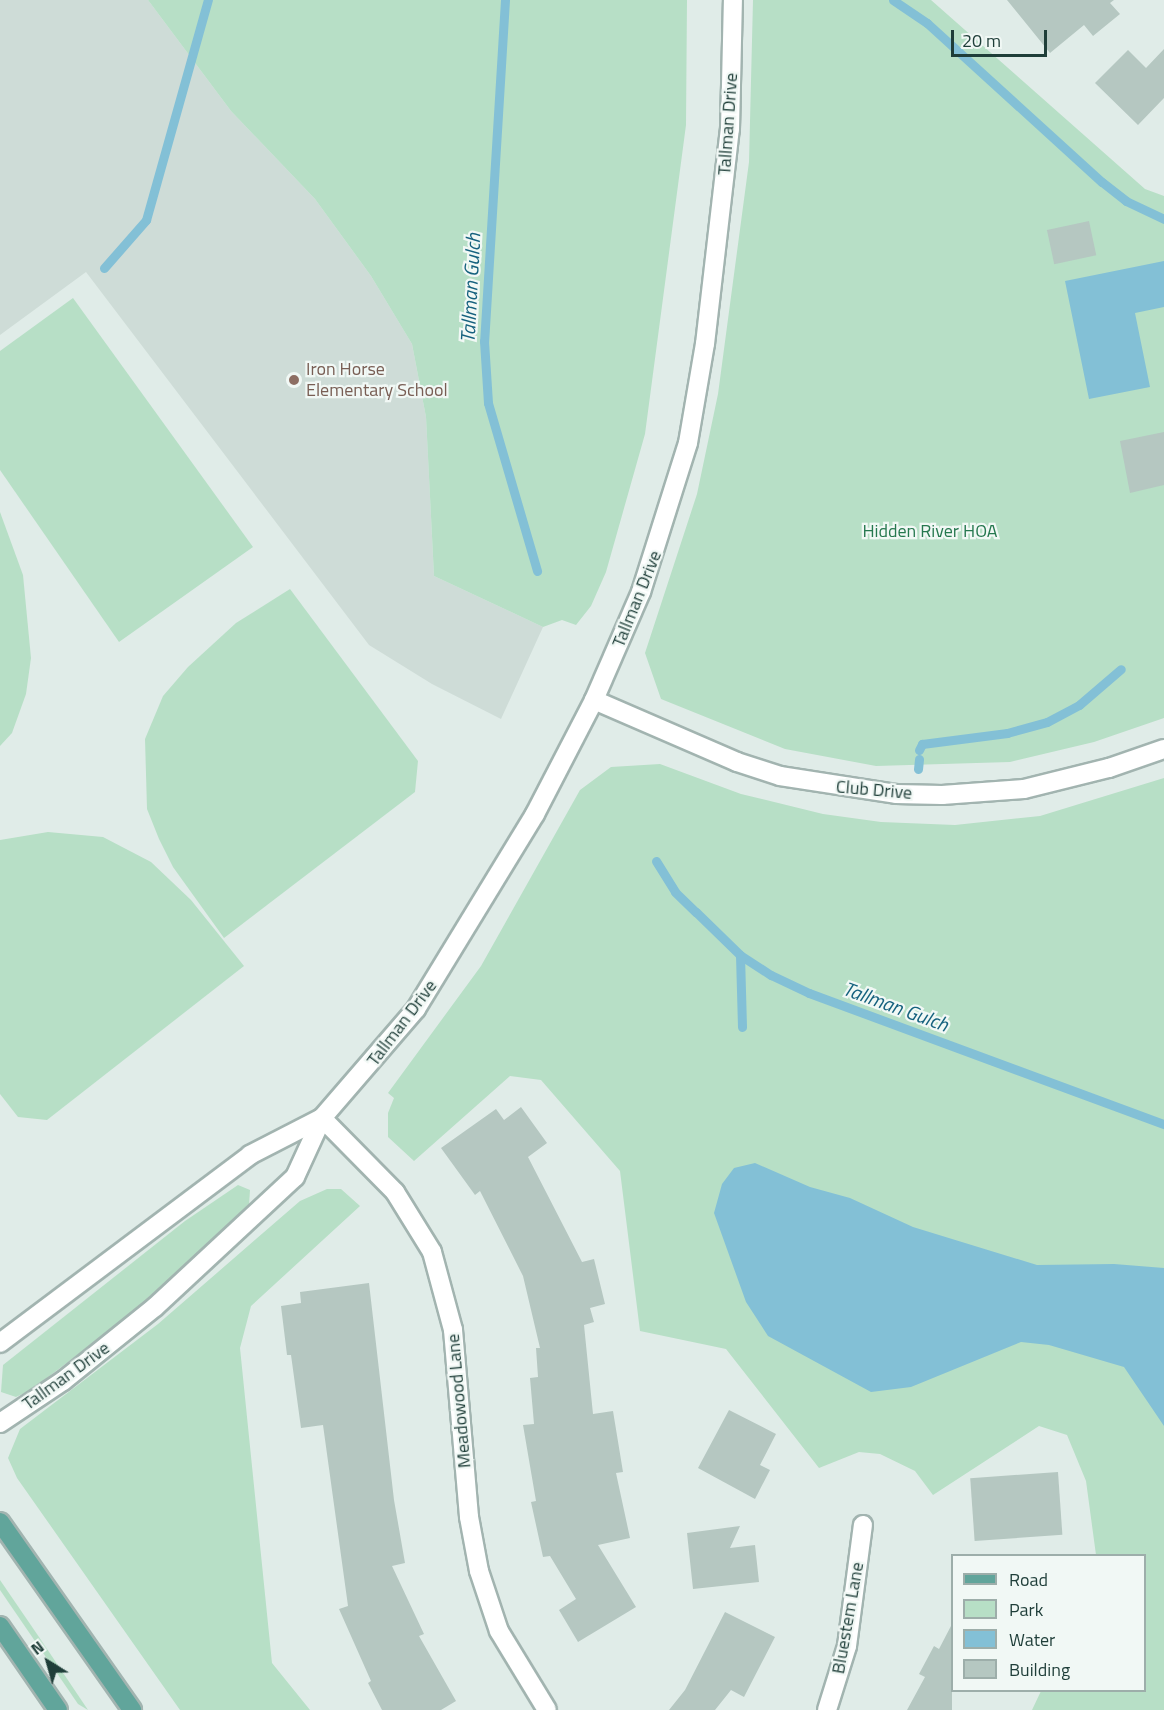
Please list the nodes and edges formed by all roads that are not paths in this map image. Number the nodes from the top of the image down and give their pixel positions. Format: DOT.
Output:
graph roads {
  1 [pos="733,0"];
  2 [pos="594,700"];
  3 [pos="1164,748"];
  4 [pos="322,1118"];
  5 [pos="0,1343"];
  6 [pos="0,1423"];
  7 [pos="0,1522"];
  8 [pos="863,1525"];
  9 [pos="0,1626"];
  10 [pos="58,1710"];
  11 [pos="132,1710"];
  12 [pos="547,1710"];
  13 [pos="827,1710"];
  1 -- 2 [label="street, Tallman Drive"];
  2 -- 3 [label="street, Club Drive"];
  2 -- 4 [label="street, Tallman Drive"];
  4 -- 5 [label="street, Tallman Drive"];
  4 -- 6 [label="street, Tallman Drive"];
  4 -- 12 [label="street, Meadowood Lane"];
  7 -- 11 [label="main road"];
  8 -- 13 [label="street, Bluestem Lane"];
  9 -- 10 [label="main road"];
}
